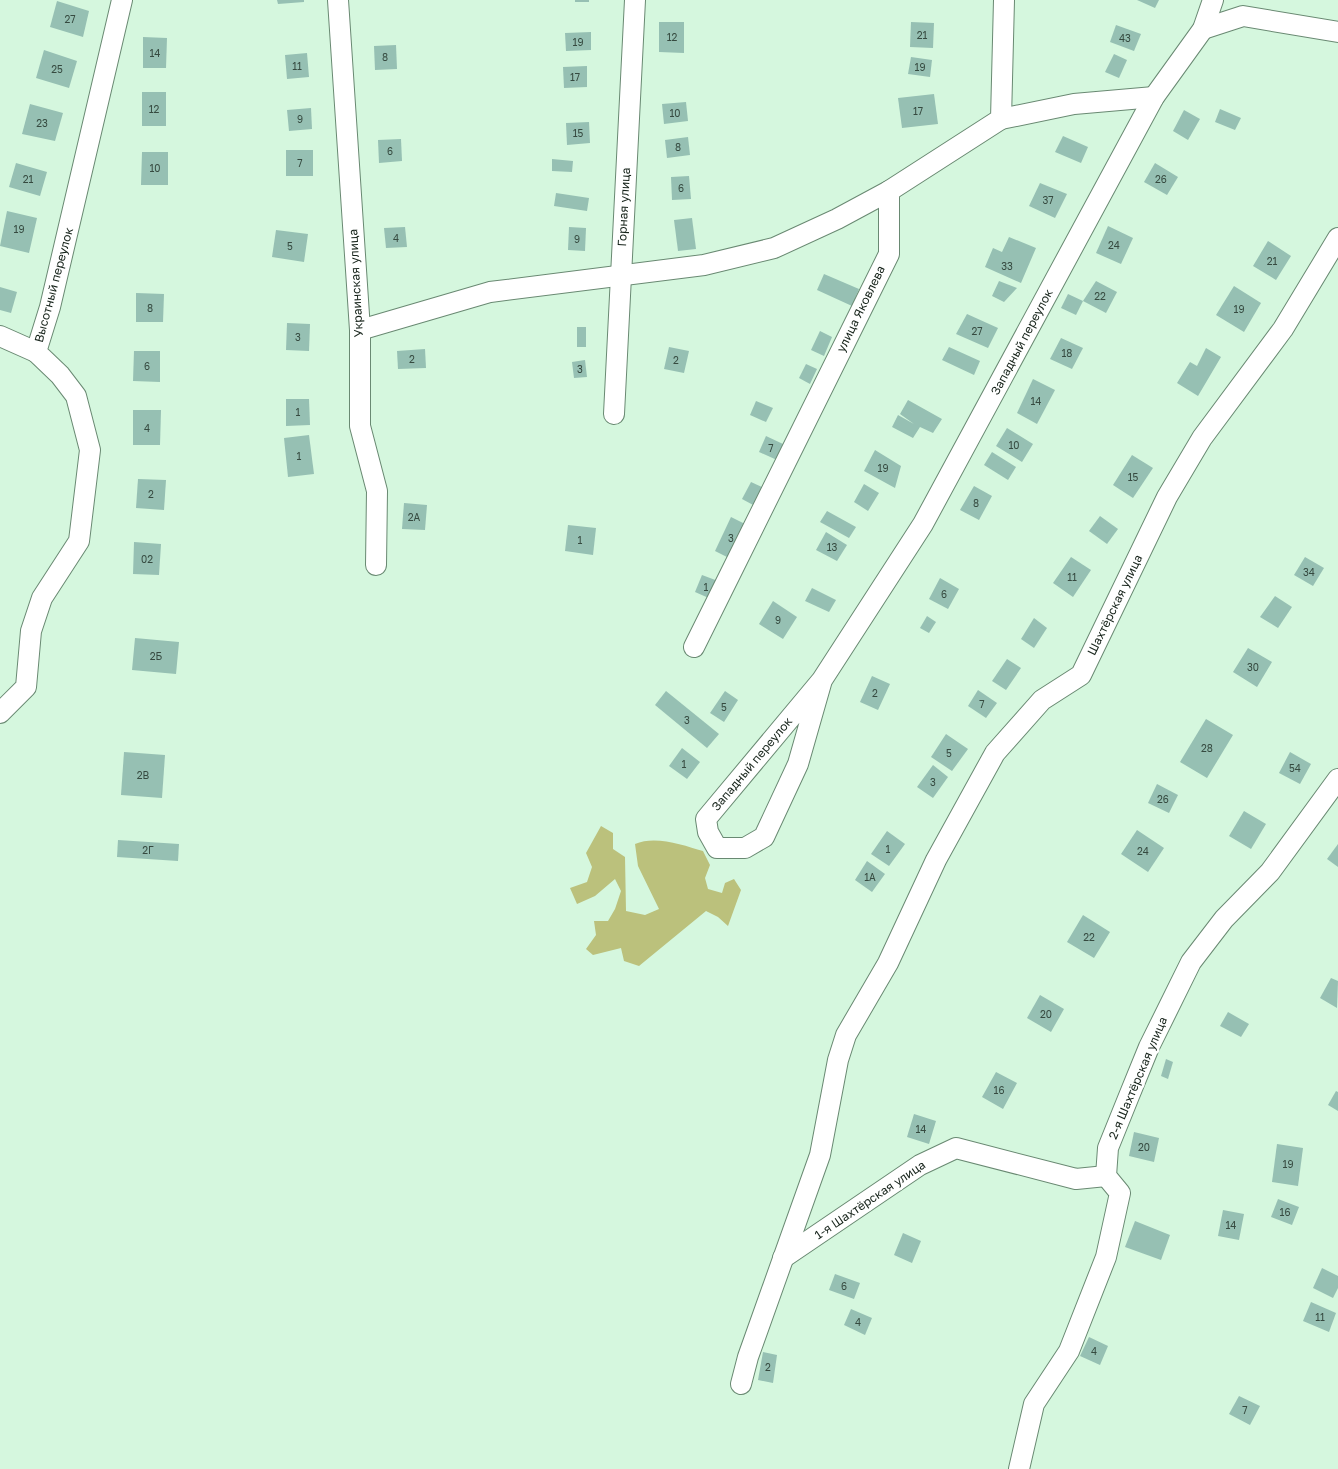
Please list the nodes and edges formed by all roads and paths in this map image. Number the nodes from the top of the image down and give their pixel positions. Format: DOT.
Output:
graph roads {
  1 [pos="122,0"];
  2 [pos="338,0"];
  3 [pos="635,0"];
  4 [pos="1004,0"];
  5 [pos="1213,0"];
  6 [pos="1203,29"];
  7 [pos="1338,32"];
  8 [pos="1154,97"];
  9 [pos="1001,120"];
  10 [pos="889,191"];
  11 [pos="1338,238"];
  12 [pos="621,276"];
  13 [pos="360,330"];
  14 [pos="0,336"];
  15 [pos="36,352"];
  16 [pos="614,414"];
  17 [pos="376,565"];
  18 [pos="694,648"];
  19 [pos="822,680"];
  20 [pos="0,713"];
  21 [pos="1338,780"];
  22 [pos="888,963"];
  23 [pos="1106,1176"];
  24 [pos="783,1258"];
  25 [pos="741,1384"];
  26 [pos="1019,1469"];
  1 -- 15 [label="street, Высотный переулок"];
  2 -- 13 [label="street, Украинская улица"];
  3 -- 12 [label="street, Горная улица"];
  4 -- 9 [label="street"];
  5 -- 6 [label="street, Западный переулок"];
  6 -- 7 [label="street"];
  6 -- 8 [label="street, Западный переулок"];
  8 -- 9 [label="street"];
  8 -- 19 [label="street, Западный переулок"];
  9 -- 10 [label="street"];
  10 -- 12 [label="street"];
  10 -- 18 [label="street, улица Яковлева"];
  11 -- 22 [label="street, Шахтёрская улица"];
  12 -- 13 [label="street"];
  12 -- 16 [label="street, Горная улица"];
  13 -- 17 [label="street, Украинская улица"];
  14 -- 15 [label="street"];
  15 -- 20 [label="street, Высотный переулок"];
  19 -- 19 [label="street, Западный переулок"];
  21 -- 23 [label="street, 2-я Шахтёрская улица"];
  22 -- 24 [label="street, 1-я Шахтёрская улица"];
  23 -- 24 [label="street, 1-я Шахтёрская улица"];
  23 -- 26 [label="street"];
  24 -- 25 [label="street, 1-я Шахтёрская улица"];
}
